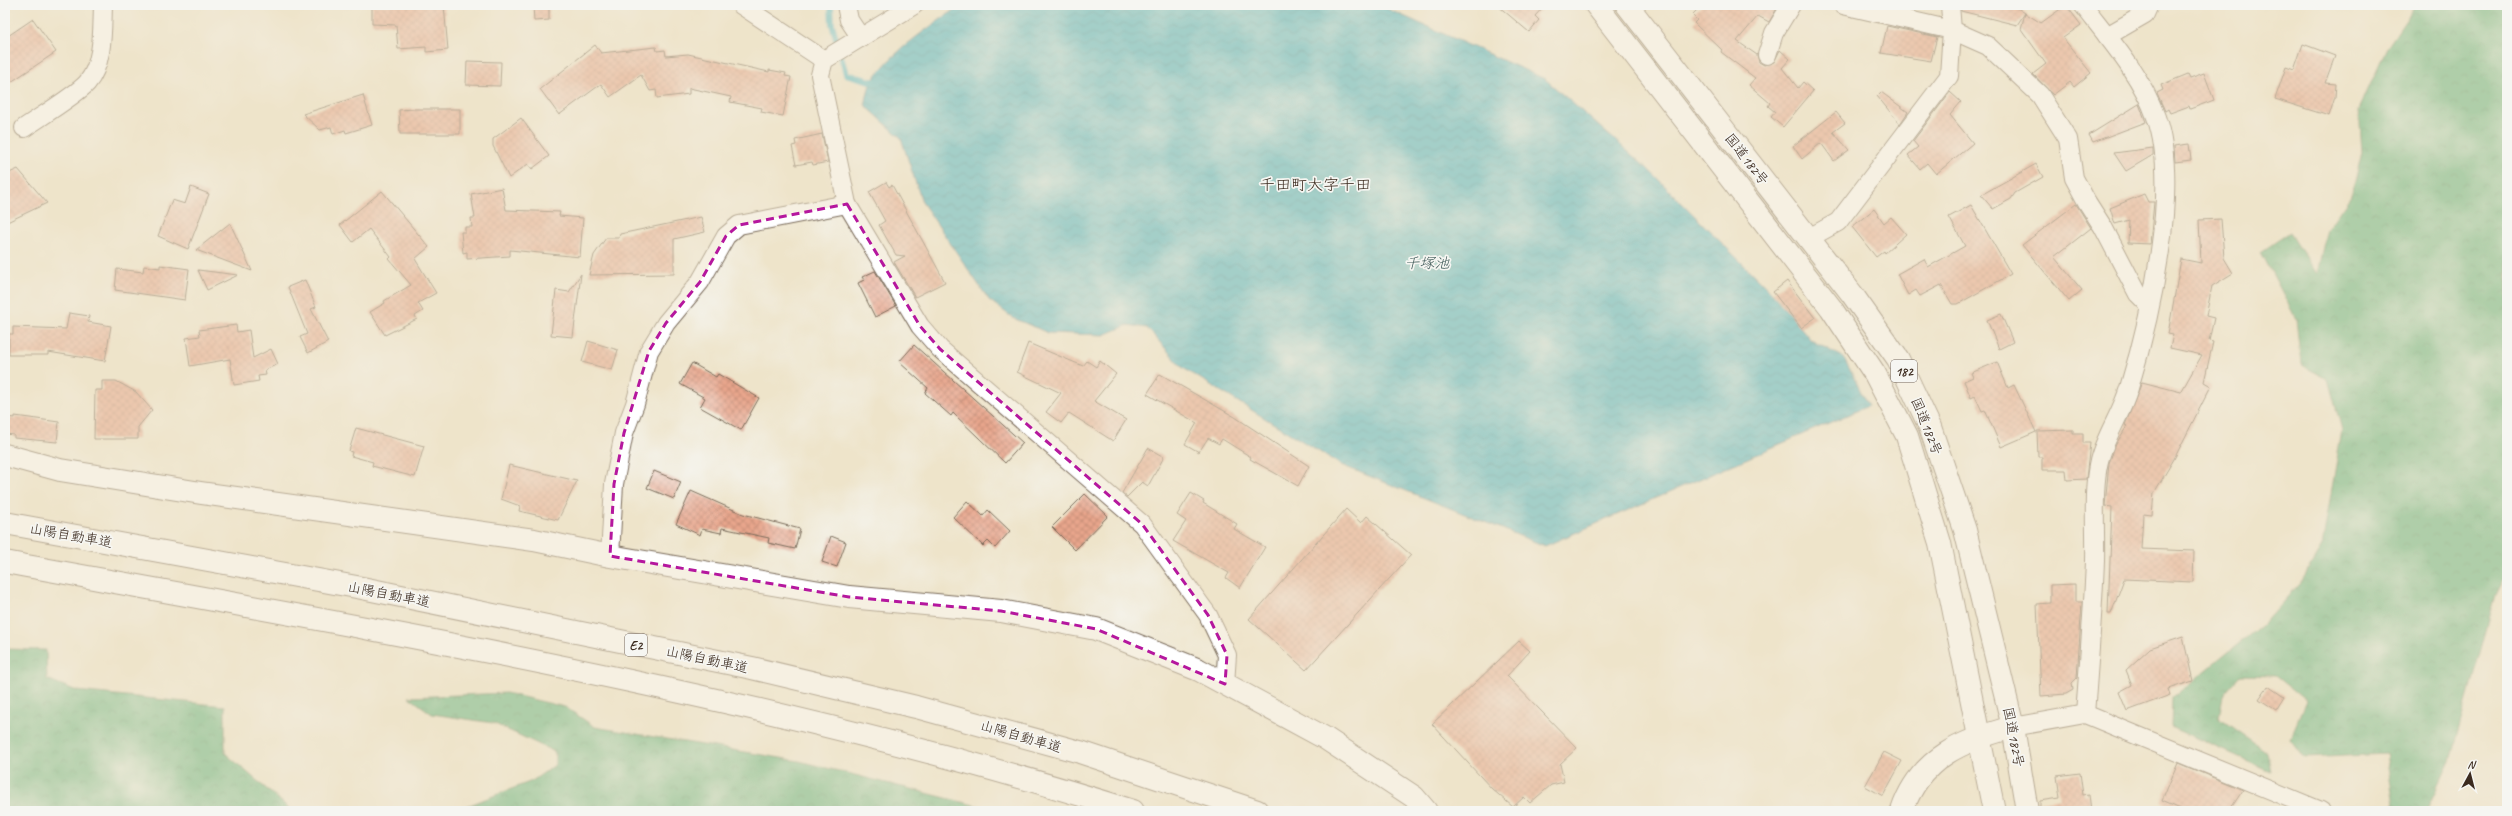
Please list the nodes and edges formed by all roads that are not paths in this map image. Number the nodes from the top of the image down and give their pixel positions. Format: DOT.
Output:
graph roads {
  1 [pos="103,5"];
  2 [pos="741,5"];
  3 [pos="846,5"];
  4 [pos="914,5"];
  5 [pos="1596,5"];
  6 [pos="1627,5"];
  7 [pos="1791,5"];
  8 [pos="1844,5"];
  9 [pos="1950,5"];
  10 [pos="2083,5"];
  11 [pos="2149,5"];
  12 [pos="1952,30"];
  13 [pos="2107,36"];
  14 [pos="861,38"];
  15 [pos="835,54"];
  16 [pos="1767,55"];
  17 [pos="24,128"];
  18 [pos="847,204"];
  19 [pos="1809,238"];
  20 [pos="2149,305"];
  21 [pos="5,455"];
  22 [pos="5,523"];
  23 [pos="610,556"];
  24 [pos="5,562"];
  25 [pos="1225,684"];
  26 [pos="2085,714"];
  27 [pos="2013,727"];
  28 [pos="1979,736"];
  29 [pos="1133,811"];
  30 [pos="1257,811"];
  31 [pos="1426,811"];
  32 [pos="1902,811"];
  33 [pos="1994,811"];
  34 [pos="2027,811"];
  35 [pos="2322,811"];
  1 -- 17 [label="street"];
  2 -- 15 [label="street"];
  3 -- 14 [label="street"];
  4 -- 14 [label="street"];
  5 -- 28 [label="main road, 国道182号 / 182"];
  6 -- 19 [label="main road, 国道182号 / 182"];
  7 -- 16 [label="street"];
  8 -- 12 [label="street"];
  9 -- 12 [label="street"];
  10 -- 13 [label="street"];
  11 -- 13 [label="street"];
  12 -- 19 [label="street"];
  12 -- 20 [label="street"];
  13 -- 20 [label="street"];
  14 -- 15 [label="street"];
  15 -- 18 [label="street"];
  18 -- 23 [label="street"];
  18 -- 25 [label="street"];
  19 -- 27 [label="main road, 国道182号 / 182"];
  20 -- 26 [label="street"];
  21 -- 23 [label="main road"];
  22 -- 30 [label="main road, 山陽自動車道 / E2"];
  23 -- 25 [label="main road"];
  24 -- 29 [label="main road"];
  25 -- 31 [label="main road"];
  26 -- 27 [label="street"];
  26 -- 35 [label="street"];
  27 -- 28 [label="main road"];
  27 -- 34 [label="main road, 国道182号 / 182"];
  28 -- 32 [label="main road"];
  28 -- 33 [label="main road, 国道182号 / 182"];
}
